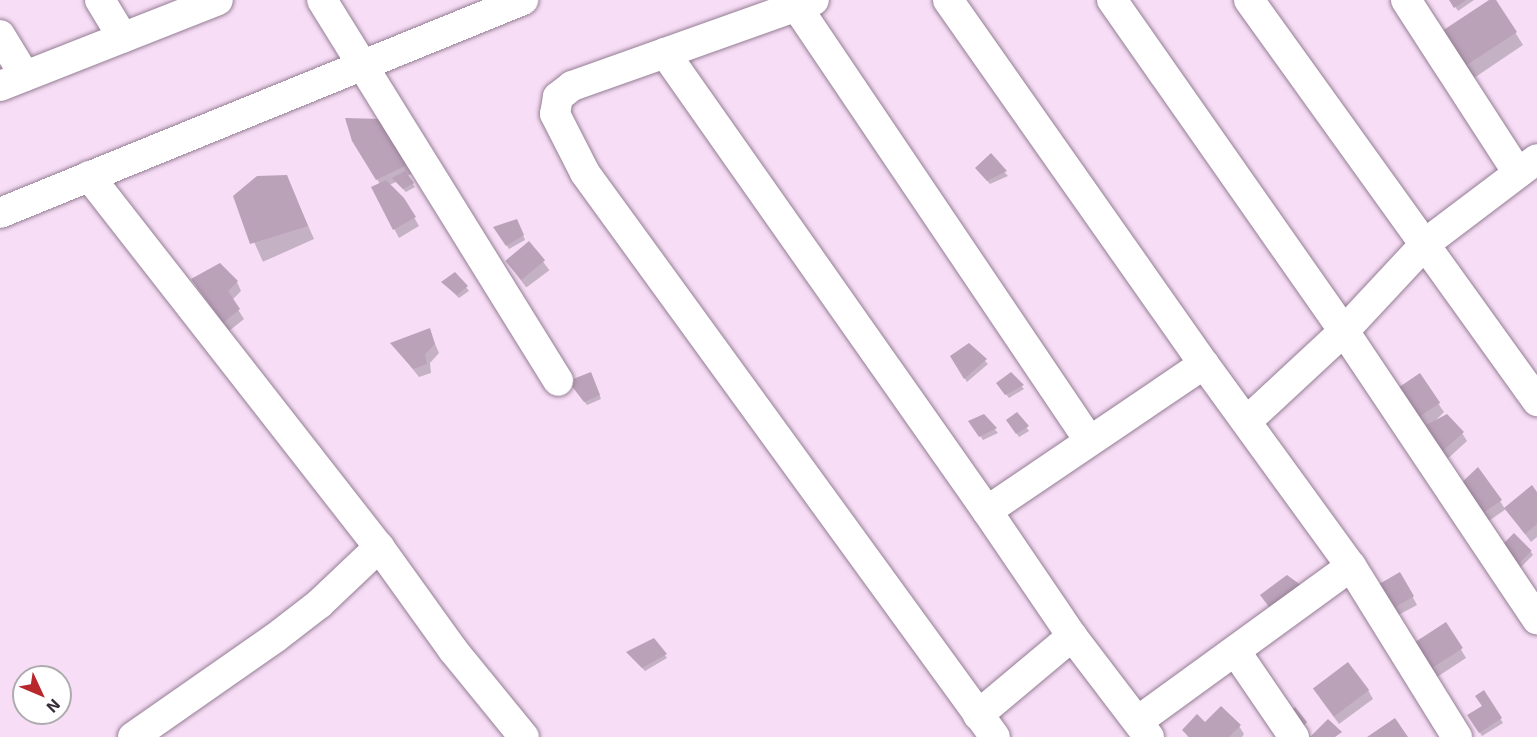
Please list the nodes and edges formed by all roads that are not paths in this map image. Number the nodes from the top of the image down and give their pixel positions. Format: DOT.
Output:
graph roads {
  1 [pos="100,0"];
  2 [pos="218,0"];
  3 [pos="322,0"];
  4 [pos="523,0"];
  5 [pos="948,0"];
  6 [pos="1112,0"];
  7 [pos="1250,0"];
  8 [pos="1406,0"];
  9 [pos="806,4"];
  10 [pos="0,35"];
  11 [pos="123,38"];
  12 [pos="664,53"];
  13 [pos="361,67"];
  14 [pos="13,81"];
  15 [pos="1528,166"];
  16 [pos="89,176"];
  17 [pos="0,213"];
  18 [pos="1426,243"];
  19 [pos="1344,332"];
  20 [pos="1204,364"];
  21 [pos="558,381"];
  22 [pos="1537,401"];
  23 [pos="1247,421"];
  24 [pos="1089,440"];
  25 [pos="987,511"];
  26 [pos="380,547"];
  27 [pos="1351,566"];
  28 [pos="1537,619"];
  29 [pos="1072,636"];
  30 [pos="1236,652"];
  31 [pos="986,726"];
  32 [pos="1144,729"];
  33 [pos="133,737"];
  34 [pos="524,737"];
  35 [pos="1294,737"];
  36 [pos="1457,737"];
  1 -- 11 [label="street"];
  2 -- 11 [label="street"];
  3 -- 13 [label="street"];
  4 -- 13 [label="street"];
  5 -- 20 [label="street"];
  6 -- 19 [label="street"];
  7 -- 18 [label="street"];
  8 -- 15 [label="street"];
  9 -- 12 [label="street"];
  9 -- 24 [label="street"];
  10 -- 14 [label="street"];
  11 -- 14 [label="street"];
  12 -- 25 [label="street"];
  12 -- 31 [label="street"];
  13 -- 16 [label="street"];
  13 -- 21 [label="street"];
  15 -- 18 [label="street"];
  16 -- 17 [label="street"];
  16 -- 26 [label="street"];
  18 -- 19 [label="street"];
  18 -- 22 [label="street"];
  19 -- 23 [label="street"];
  19 -- 28 [label="street"];
  20 -- 23 [label="street"];
  20 -- 24 [label="street"];
  23 -- 27 [label="street"];
  24 -- 25 [label="street"];
  25 -- 29 [label="street"];
  26 -- 33 [label="street"];
  26 -- 34 [label="street"];
  27 -- 30 [label="street"];
  27 -- 36 [label="street"];
  29 -- 31 [label="street"];
  29 -- 32 [label="street"];
  30 -- 32 [label="street"];
  30 -- 35 [label="street"];
}
